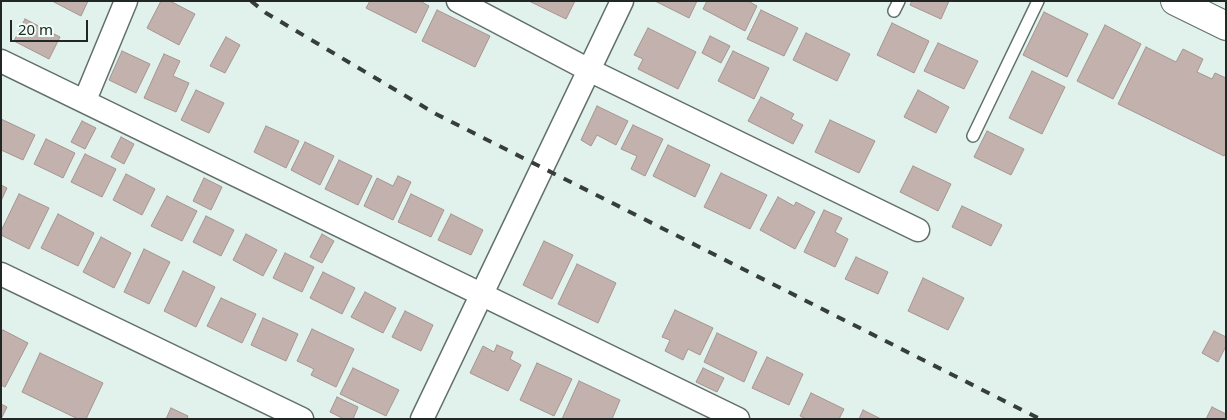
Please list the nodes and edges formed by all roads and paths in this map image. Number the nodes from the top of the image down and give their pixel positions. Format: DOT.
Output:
graph roads {
  1 [pos="126,1"];
  2 [pos="458,1"];
  3 [pos="622,1"];
  4 [pos="1038,1"];
  5 [pos="1175,1"];
  6 [pos="1226,26"];
  7 [pos="1,61"];
  8 [pos="590,70"];
  9 [pos="85,100"];
  10 [pos="973,136"];
  11 [pos="918,230"];
  12 [pos="1,274"];
  13 [pos="482,294"];
  14 [pos="302,419"];
  15 [pos="422,419"];
  16 [pos="738,419"];
  1 -- 9 [label="street"];
  2 -- 8 [label="street"];
  3 -- 8 [label="street"];
  4 -- 10 [label="lane"];
  5 -- 6 [label="street"];
  7 -- 9 [label="street"];
  8 -- 11 [label="street"];
  8 -- 13 [label="street"];
  9 -- 13 [label="street"];
  12 -- 14 [label="street"];
  13 -- 15 [label="street"];
  13 -- 16 [label="street"];
}
